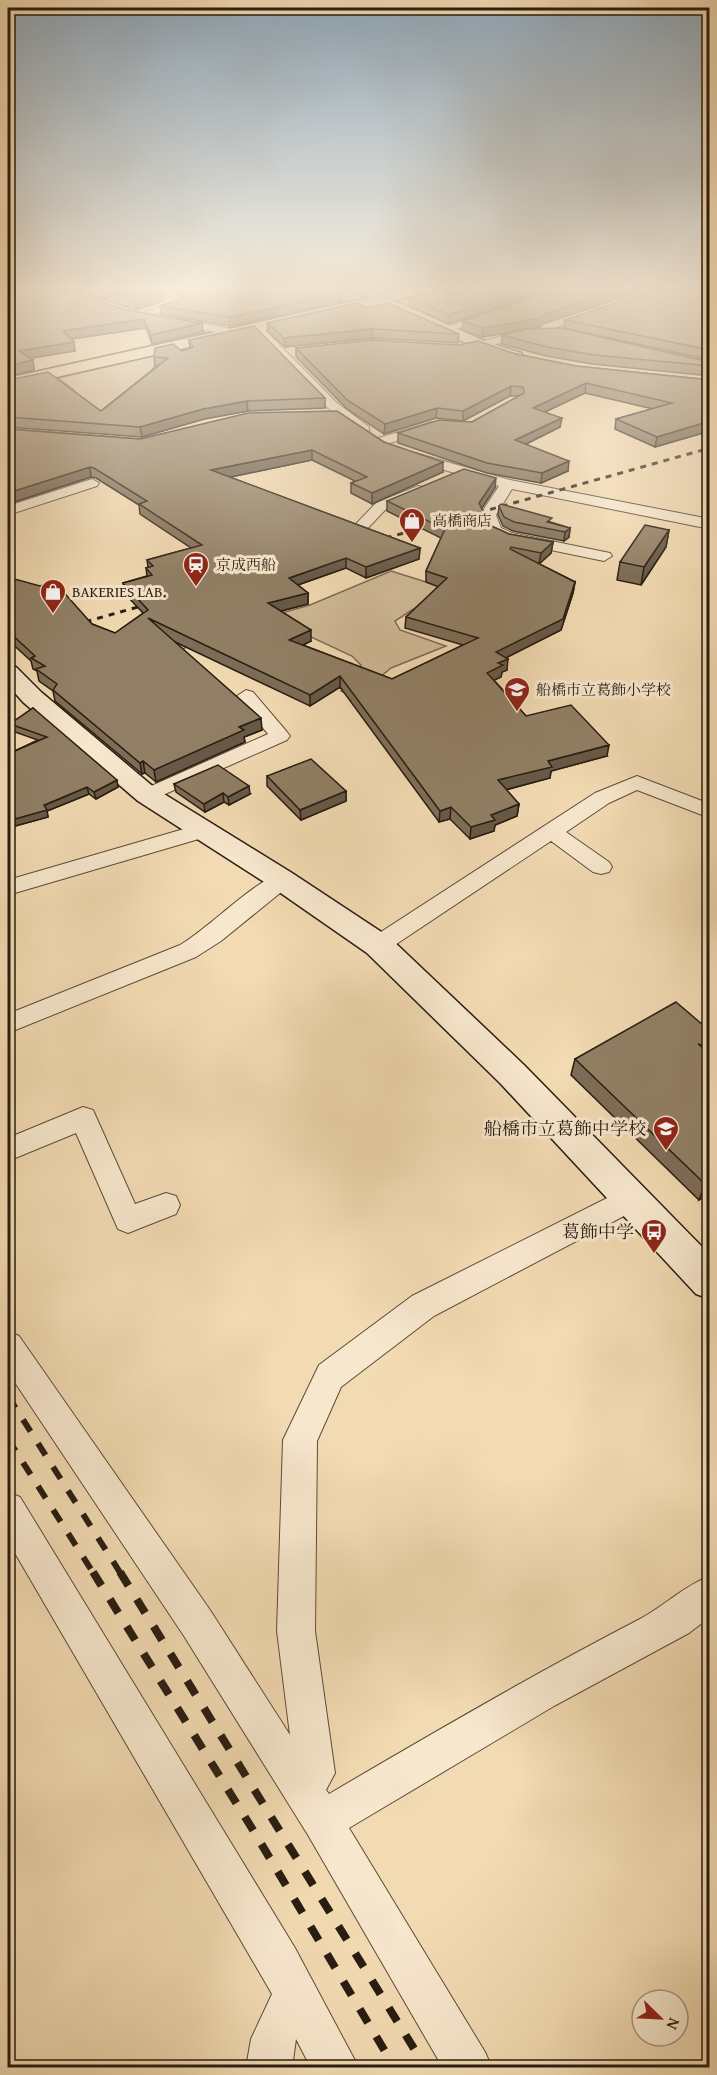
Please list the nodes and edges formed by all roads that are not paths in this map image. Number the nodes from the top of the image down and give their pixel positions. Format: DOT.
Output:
graph roads {
  1 [pos="315,383"];
  2 [pos="341,414"];
  3 [pos="319,416"];
  4 [pos="446,425"];
  5 [pos="380,442"];
  6 [pos="462,472"];
  7 [pos="92,483"];
  8 [pos="508,484"];
  9 [pos="8,511"];
  10 [pos="710,524"];
  11 [pos="362,526"];
  12 [pos="604,556"];
  13 [pos="8,672"];
  14 [pos="246,696"];
  15 [pos="147,795"];
  16 [pos="710,812"];
  17 [pos="201,831"];
  18 [pos="552,832"];
  19 [pos="601,867"];
  20 [pos="282,880"];
  21 [pos="8,888"];
  22 [pos="378,945"];
  23 [pos="8,1024"];
  24 [pos="8,1150"];
  25 [pos="632,1198"];
  26 [pos="166,1205"];
  27 [pos="710,1282"];
  28 [pos="8,1346"];
  29 [pos="8,1509"];
  30 [pos="710,1594"];
  31 [pos="311,1804"];
  32 [pos="297,1996"];
  33 [pos="269,2067"];
  34 [pos="336,2067"];
  35 [pos="469,2067"];
  1 -- 2 [label="street"];
  2 -- 3 [label="street"];
  2 -- 5 [label="street"];
  4 -- 5 [label="street"];
  5 -- 6 [label="street"];
  6 -- 8 [label="street"];
  6 -- 11 [label="street"];
  7 -- 9 [label="street"];
  8 -- 10 [label="street"];
  8 -- 12 [label="street"];
  13 -- 15 [label="street"];
  14 -- 15 [label="street"];
  15 -- 17 [label="street"];
  16 -- 18 [label="street"];
  17 -- 20 [label="street"];
  17 -- 21 [label="street"];
  18 -- 19 [label="street"];
  18 -- 22 [label="street"];
  20 -- 22 [label="street"];
  20 -- 23 [label="street"];
  22 -- 25 [label="street"];
  24 -- 26 [label="street"];
  25 -- 27 [label="street"];
  25 -- 31 [label="street"];
  28 -- 31 [label="street"];
  29 -- 32 [label="street"];
  30 -- 31 [label="street"];
  31 -- 35 [label="street"];
  32 -- 33 [label="street"];
  32 -- 34 [label="street"];
}
